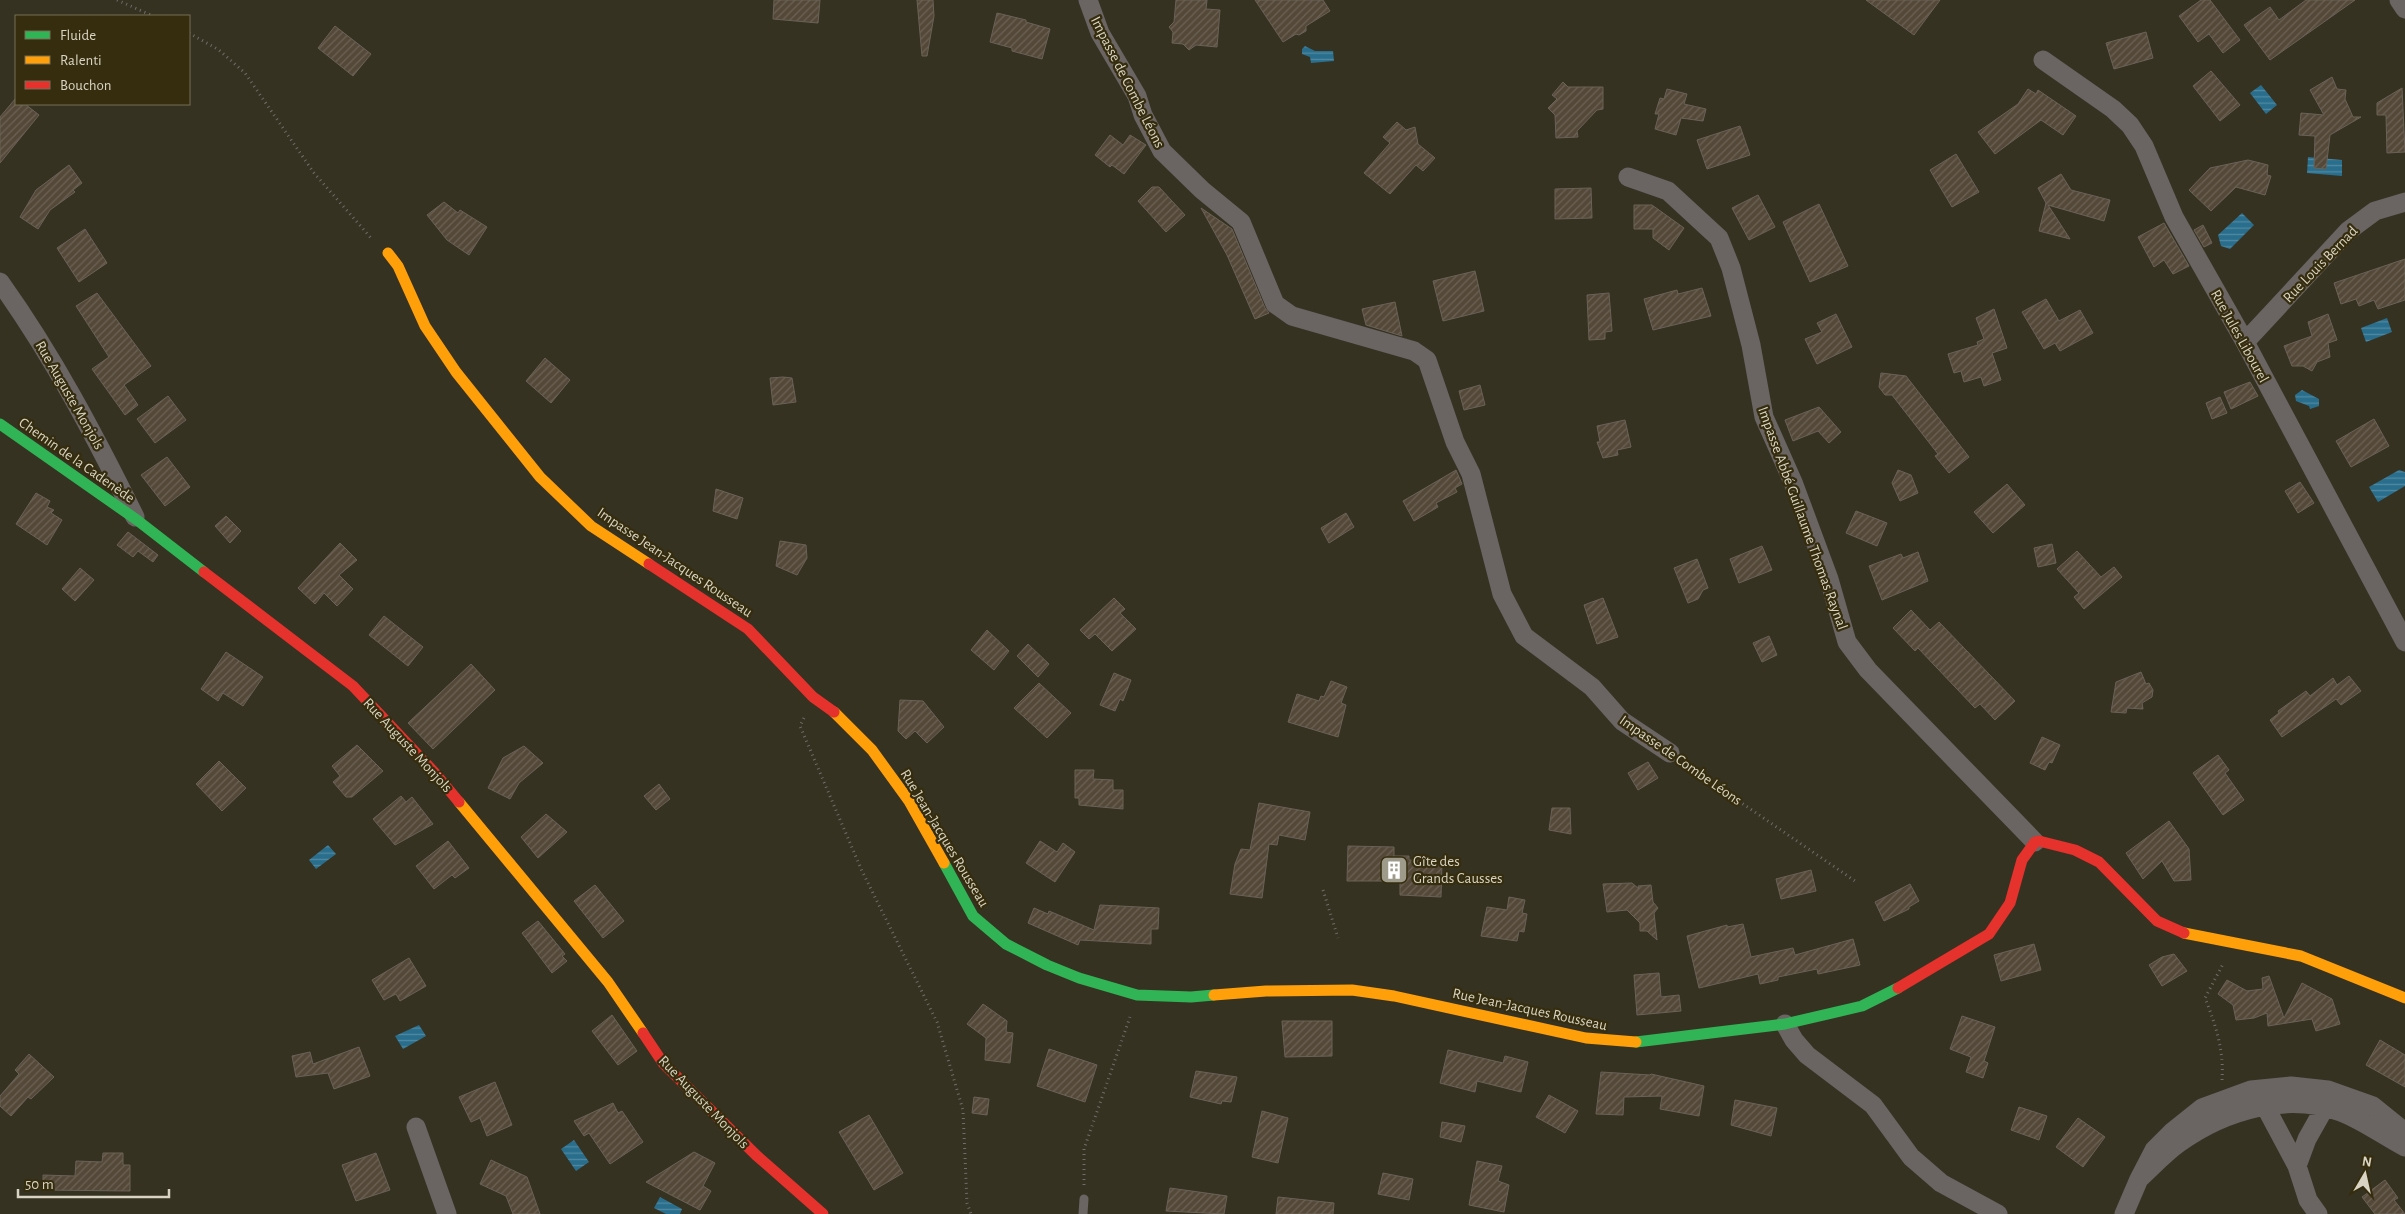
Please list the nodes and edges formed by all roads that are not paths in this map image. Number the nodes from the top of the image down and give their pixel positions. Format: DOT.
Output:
graph roads {
  1 [pos="1088,0"];
  2 [pos="2399,0"];
  3 [pos="2405,9"];
  4 [pos="2043,60"];
  5 [pos="1628,177"];
  6 [pos="2405,202"];
  7 [pos="388,253"];
  8 [pos="0,282"];
  9 [pos="2244,342"];
  10 [pos="0,424"];
  11 [pos="137,520"];
  12 [pos="2405,642"];
  13 [pos="813,697"];
  14 [pos="1670,753"];
  15 [pos="2034,842"];
  16 [pos="2405,998"];
  17 [pos="1786,1024"];
  18 [pos="2265,1106"];
  19 [pos="2325,1107"];
  20 [pos="416,1127"];
  21 [pos="2405,1132"];
  22 [pos="2405,1147"];
  23 [pos="2297,1166"];
  24 [pos="2139,1179"];
  25 [pos="1084,1199"];
  26 [pos="447,1214"];
  27 [pos="822,1214"];
  28 [pos="1083,1214"];
  29 [pos="1998,1214"];
  30 [pos="2124,1214"];
  31 [pos="2318,1214"];
  1 -- 14 [label="street, Impasse de Combe Léons"];
  2 -- 3 [label="street"];
  4 -- 9 [label="street, Rue Jules Libourel"];
  5 -- 15 [label="street, Impasse Abbé Guillaume Thomas Raynal"];
  6 -- 9 [label="street, Rue Louis Bernad"];
  7 -- 13 [label="street, Impasse Jean-Jacques Rousseau"];
  8 -- 11 [label="street, Rue Auguste Monjols"];
  9 -- 12 [label="street, Rue Jules Libourel"];
  10 -- 11 [label="street, Chemin de la Cadenède"];
  11 -- 27 [label="street, Rue Auguste Monjols"];
  13 -- 17 [label="street, Rue Jean-Jacques Rousseau"];
  15 -- 16 [label="street"];
  15 -- 17 [label="street, Rue Jean-Jacques Rousseau"];
  17 -- 29 [label="street"];
  18 -- 19 [label="street"];
  18 -- 23 [label="street"];
  18 -- 24 [label="street"];
  19 -- 22 [label="street"];
  19 -- 23 [label="street"];
  20 -- 26 [label="street"];
  21 -- 24 [label="street"];
  23 -- 31 [label="street"];
  24 -- 30 [label="street"];
  25 -- 28 [label="lane"];
}
